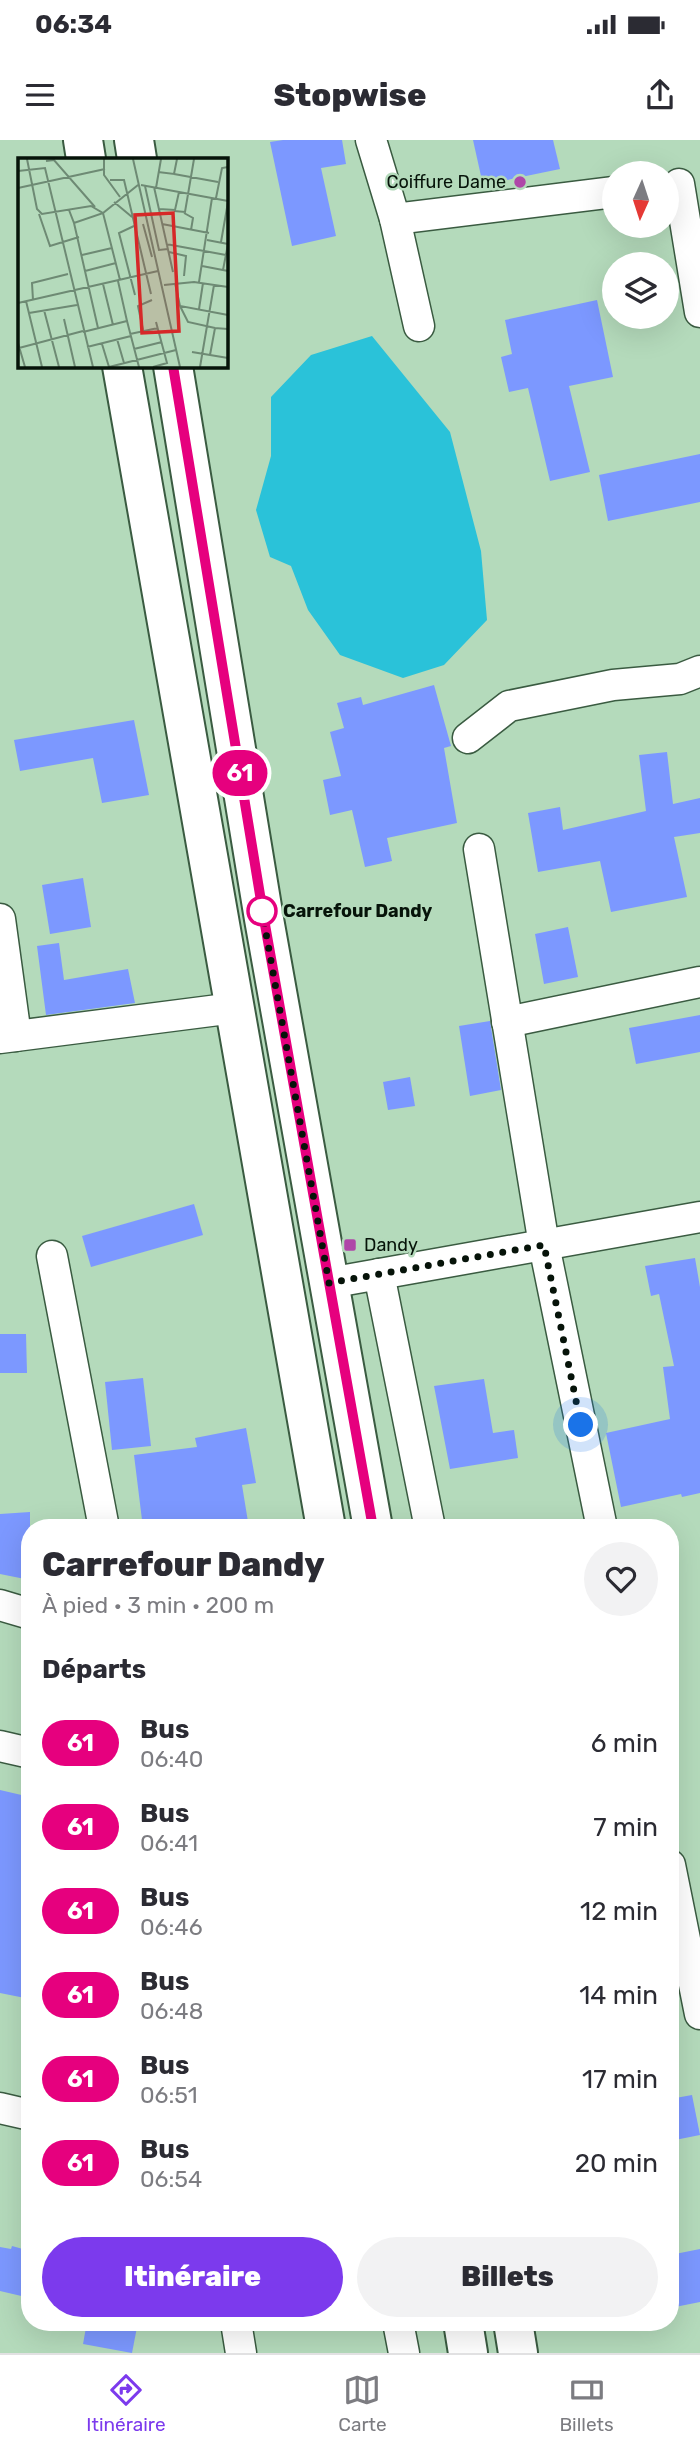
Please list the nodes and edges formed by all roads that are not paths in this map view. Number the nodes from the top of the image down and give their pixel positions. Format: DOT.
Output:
graph roads {
  1 [pos="83,140"];
  2 [pos="134,140"];
  3 [pos="371,140"];
  4 [pos="86,158"];
  5 [pos="137,158"];
  6 [pos="682,183"];
  7 [pos="602,193"];
  8 [pos="395,219"];
  9 [pos="700,312"];
  10 [pos="419,326"];
  11 [pos="122,368"];
  12 [pos="173,368"];
  13 [pos="700,671"];
  14 [pos="468,738"];
  15 [pos="479,849"];
  16 [pos="0,919"];
  17 [pos="700,982"];
  18 [pos="234,1007"];
  19 [pos="507,1022"];
  20 [pos="8,1037"];
  21 [pos="700,1217"];
  22 [pos="544,1245"];
  23 [pos="52,1256"];
  24 [pos="379,1274"];
  25 [pos="329,1283"];
  26 [pos="102,1519"];
  27 [pos="324,1519"];
  28 [pos="371,1519"];
  29 [pos="428,1519"];
  30 [pos="600,1519"];
  31 [pos="0,1605"];
  32 [pos="21,1611"];
  33 [pos="0,1746"];
  34 [pos="21,1751"];
  35 [pos="679,1910"];
  36 [pos="700,2014"];
  37 [pos="0,2108"];
  38 [pos="21,2113"];
  39 [pos="237,2331"];
  40 [pos="400,2331"];
  41 [pos="464,2331"];
  42 [pos="514,2331"];
  43 [pos="241,2353"];
  44 [pos="404,2353"];
  45 [pos="468,2353"];
  46 [pos="518,2353"];
  1 -- 4 [label="main road"];
  2 -- 5 [label="main road"];
  3 -- 8 [label="street"];
  6 -- 9 [label="street"];
  7 -- 8 [label="street"];
  8 -- 10 [label="street"];
  11 -- 18 [label="main road"];
  12 -- 25 [label="main road"];
  13 -- 14 [label="street"];
  15 -- 19 [label="street"];
  16 -- 20 [label="street"];
  17 -- 19 [label="street"];
  18 -- 20 [label="street"];
  18 -- 27 [label="main road"];
  19 -- 22 [label="street"];
  21 -- 22 [label="street"];
  22 -- 24 [label="street"];
  22 -- 30 [label="street"];
  23 -- 26 [label="street"];
  24 -- 25 [label="street"];
  24 -- 29 [label="street"];
  25 -- 28 [label="main road"];
  31 -- 32 [label="street"];
  33 -- 34 [label="street"];
  35 -- 36 [label="street"];
  37 -- 38 [label="street"];
  39 -- 43 [label="street"];
  40 -- 44 [label="street"];
  41 -- 45 [label="main road"];
  42 -- 46 [label="main road"];
}
